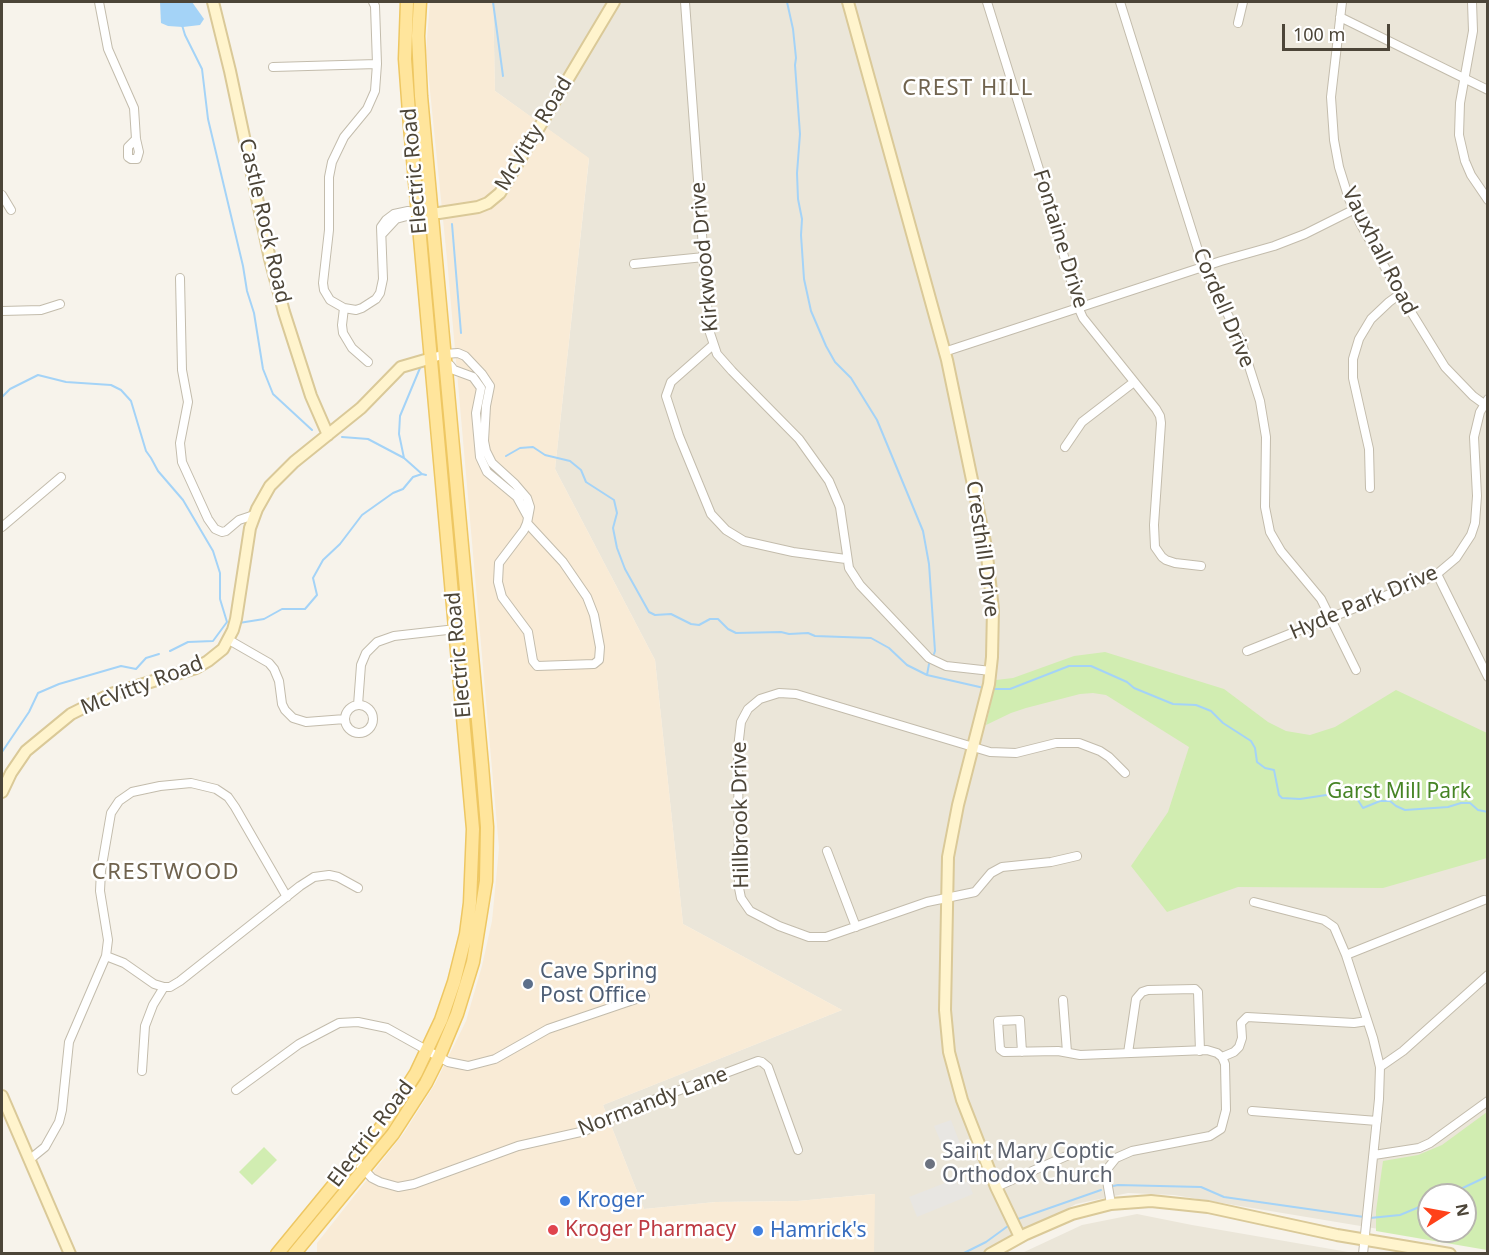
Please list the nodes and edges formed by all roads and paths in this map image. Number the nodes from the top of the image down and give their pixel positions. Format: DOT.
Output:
graph roads {
  1 [pos="99,2"];
  2 [pos="213,2"];
  3 [pos="373,2"];
  4 [pos="407,2"];
  5 [pos="420,2"];
  6 [pos="614,2"];
  7 [pos="685,2"];
  8 [pos="848,2"];
  9 [pos="987,2"];
  10 [pos="1120,2"];
  11 [pos="1243,2"];
  12 [pos="1342,2"];
  13 [pos="1472,2"];
  14 [pos="1340,17"];
  15 [pos="1238,23"];
  16 [pos="377,64"];
  17 [pos="273,67"];
  18 [pos="1464,77"];
  19 [pos="1488,90"];
  20 [pos="136,139"];
  21 [pos="2,195"];
  22 [pos="1488,200"];
  23 [pos="11,210"];
  24 [pos="1353,210"];
  25 [pos="418,213"];
  26 [pos="432,214"];
  27 [pos="704,257"];
  28 [pos="634,264"];
  29 [pos="1203,267"];
  30 [pos="180,278"];
  31 [pos="1400,294"];
  32 [pos="60,304"];
  33 [pos="344,308"];
  34 [pos="1079,309"];
  35 [pos="2,311"];
  36 [pos="713,345"];
  37 [pos="944,352"];
  38 [pos="432,358"];
  39 [pos="446,359"];
  40 [pos="368,362"];
  41 [pos="1134,382"];
  42 [pos="1486,402"];
  43 [pos="328,435"];
  44 [pos="1065,447"];
  45 [pos="61,477"];
  46 [pos="1370,488"];
  47 [pos="254,514"];
  48 [pos="527,523"];
  49 [pos="2,527"];
  50 [pos="846,559"];
  51 [pos="1201,567"];
  52 [pos="1437,574"];
  53 [pos="1330,618"];
  54 [pos="456,628"];
  55 [pos="229,640"];
  56 [pos="1247,651"];
  57 [pos="1356,670"];
  58 [pos="991,671"];
  59 [pos="1488,677"];
  60 [pos="358,705"];
  61 [pos="345,719"];
  62 [pos="972,748"];
  63 [pos="1125,773"];
  64 [pos="2,792"];
  65 [pos="827,851"];
  66 [pos="1077,856"];
  67 [pos="358,888"];
  68 [pos="287,897"];
  69 [pos="948,898"];
  70 [pos="1484,900"];
  71 [pos="1254,902"];
  72 [pos="856,927"];
  73 [pos="1346,955"];
  74 [pos="106,956"];
  75 [pos="1488,975"];
  76 [pos="164,987"];
  77 [pos="645,996"];
  78 [pos="1063,1000"];
  79 [pos="1367,1021"];
  80 [pos="1200,1050"];
  81 [pos="427,1051"];
  82 [pos="1022,1052"];
  83 [pos="1067,1052"];
  84 [pos="1128,1053"];
  85 [pos="439,1057"];
  86 [pos="1222,1057"];
  87 [pos="1380,1067"];
  88 [pos="142,1071"];
  89 [pos="236,1090"];
  90 [pos="2,1096"];
  91 [pos="1488,1101"];
  92 [pos="1252,1111"];
  93 [pos="1377,1121"];
  94 [pos="798,1150"];
  95 [pos="1071,1154"];
  96 [pos="1374,1155"];
  97 [pos="29,1160"];
  98 [pos="359,1165"];
  99 [pos="996,1187"];
  100 [pos="1111,1204"];
  101 [pos="1020,1237"];
  102 [pos="1364,1240"];
  103 [pos="294,1253"];
  104 [pos="70,1254"];
  105 [pos="277,1254"];
  106 [pos="990,1254"];
  107 [pos="1363,1254"];
  108 [pos="1450,1254"];
  1 -- 20 [label="street"];
  2 -- 43 [label="street, Castle Rock Road"];
  3 -- 16 [label="street"];
  4 -- 25 [label="main road, Electric Road"];
  5 -- 26 [label="main road, Electric Road"];
  6 -- 26 [label="street, McVitty Road"];
  7 -- 27 [label="street, Kirkwood Drive"];
  8 -- 37 [label="street, Cresthill Drive"];
  9 -- 34 [label="street, Fontaine Drive"];
  10 -- 29 [label="street, Cordell Drive"];
  11 -- 15 [label="street"];
  12 -- 14 [label="street, Vauxhall Road"];
  13 -- 18 [label="street"];
  14 -- 18 [label="street"];
  14 -- 24 [label="street, Vauxhall Road"];
  16 -- 17 [label="street"];
  16 -- 33 [label="street"];
  18 -- 19 [label="street"];
  18 -- 22 [label="street"];
  21 -- 23 [label="street"];
  24 -- 29 [label="street"];
  24 -- 31 [label="street, Vauxhall Road"];
  25 -- 26 [label="street, McVitty Road"];
  25 -- 33 [label="street"];
  25 -- 38 [label="main road, Electric Road"];
  26 -- 39 [label="main road, Electric Road"];
  27 -- 28 [label="street"];
  27 -- 36 [label="street, Kirkwood Drive"];
  29 -- 34 [label="street"];
  29 -- 53 [label="street, Cordell Drive"];
  30 -- 47 [label="street"];
  31 -- 42 [label="street, Vauxhall Road"];
  31 -- 46 [label="street"];
  32 -- 35 [label="street"];
  33 -- 40 [label="street"];
  34 -- 37 [label="street"];
  34 -- 41 [label="street, Fontaine Drive"];
  36 -- 50 [label="street, Kirkwood Drive"];
  36 -- 50 [label="street"];
  37 -- 58 [label="street, Cresthill Drive"];
  38 -- 39 [label="street"];
  38 -- 43 [label="street, McVitty Road"];
  38 -- 54 [label="main road, Electric Road"];
  39 -- 48 [label="street"];
  39 -- 48 [label="street"];
  39 -- 85 [label="main road, Electric Road"];
  41 -- 44 [label="street"];
  41 -- 51 [label="street, Fontaine Drive"];
  42 -- 52 [label="street, Hyde Park Drive"];
  43 -- 47 [label="street, McVitty Road"];
  45 -- 49 [label="street"];
  47 -- 55 [label="street, McVitty Road"];
  48 -- 48 [label="street"];
  50 -- 58 [label="street, Kirkwood Drive"];
  52 -- 53 [label="street, Hyde Park Drive"];
  52 -- 59 [label="street"];
  53 -- 56 [label="street, Hyde Park Drive"];
  53 -- 57 [label="street, Cordell Drive"];
  54 -- 60 [label="street"];
  54 -- 81 [label="main road, Electric Road"];
  55 -- 61 [label="street"];
  55 -- 64 [label="street, McVitty Road"];
  58 -- 62 [label="street, Cresthill Drive"];
  60 -- 61 [label="street"];
  60 -- 61 [label="street"];
  62 -- 63 [label="street, Hillbrook Drive"];
  62 -- 69 [label="street, Cresthill Drive"];
  62 -- 72 [label="street, Hillbrook Drive"];
  65 -- 72 [label="street"];
  66 -- 69 [label="street, Hillbrook Drive"];
  67 -- 68 [label="street"];
  68 -- 74 [label="street"];
  68 -- 76 [label="street"];
  69 -- 72 [label="street, Hillbrook Drive"];
  69 -- 99 [label="street, Cresthill Drive"];
  70 -- 73 [label="street"];
  71 -- 73 [label="street"];
  73 -- 79 [label="street"];
  74 -- 76 [label="street"];
  74 -- 97 [label="street"];
  75 -- 87 [label="street"];
  76 -- 88 [label="street"];
  77 -- 85 [label="street"];
  78 -- 83 [label="street"];
  79 -- 86 [label="street"];
  79 -- 87 [label="street"];
  80 -- 84 [label="street"];
  80 -- 84 [label="street"];
  80 -- 86 [label="street"];
  81 -- 85 [label="street"];
  81 -- 89 [label="street"];
  81 -- 98 [label="main road, Electric Road"];
  82 -- 82 [label="street"];
  82 -- 83 [label="street"];
  83 -- 84 [label="street"];
  85 -- 98 [label="main road, Electric Road"];
  86 -- 100 [label="street"];
  87 -- 93 [label="street"];
  90 -- 97 [label="street"];
  91 -- 96 [label="street"];
  92 -- 93 [label="street"];
  93 -- 96 [label="street"];
  94 -- 98 [label="street, Normandy Lane"];
  95 -- 99 [label="street"];
  96 -- 102 [label="street"];
  97 -- 104 [label="street"];
  98 -- 103 [label="main road, Electric Road"];
  98 -- 105 [label="main road, Electric Road"];
  99 -- 101 [label="street, Cresthill Drive"];
  100 -- 101 [label="street"];
  100 -- 102 [label="street"];
  101 -- 106 [label="street"];
  102 -- 107 [label="street"];
  102 -- 108 [label="street"];
}
